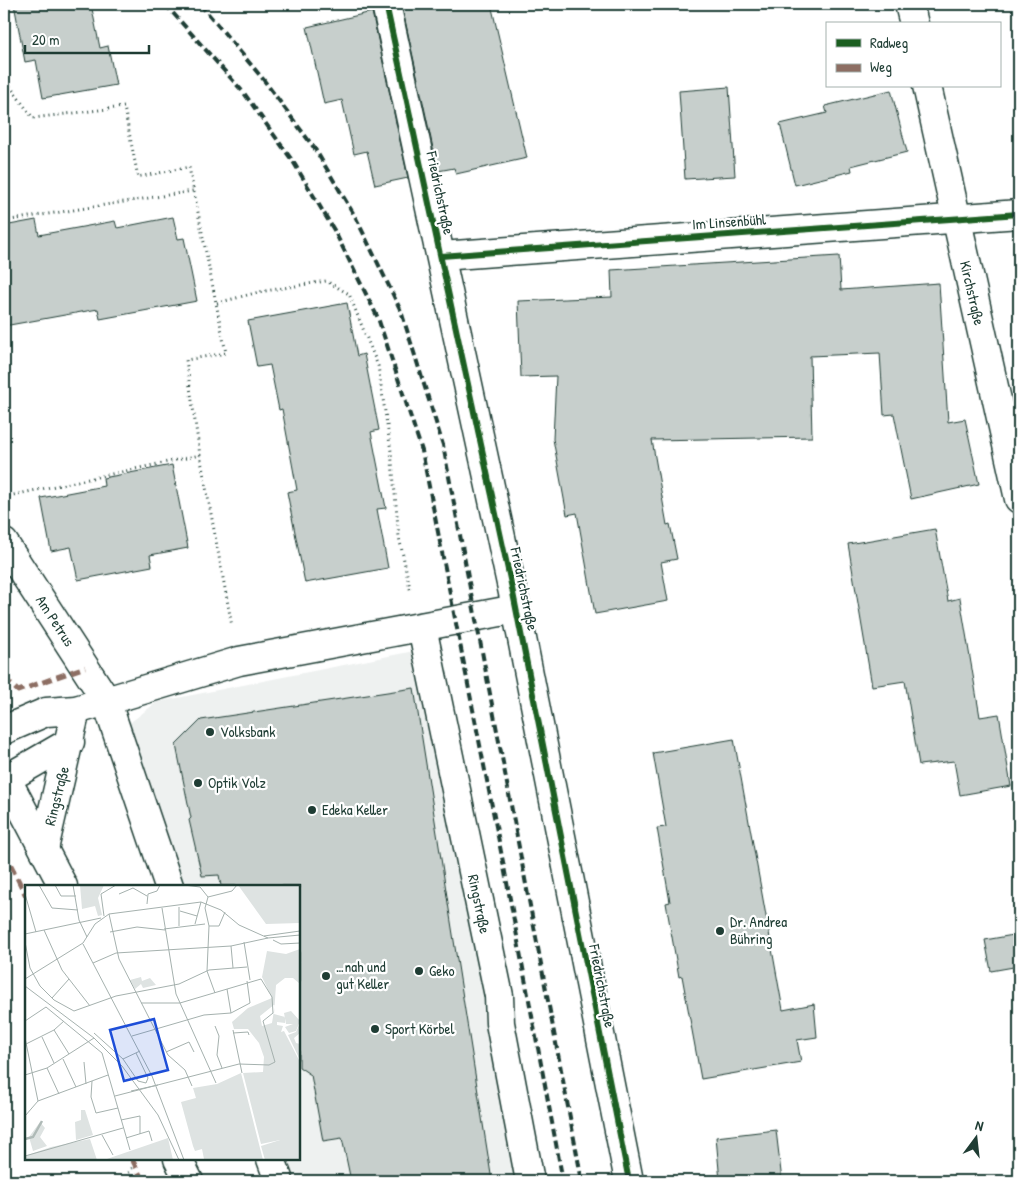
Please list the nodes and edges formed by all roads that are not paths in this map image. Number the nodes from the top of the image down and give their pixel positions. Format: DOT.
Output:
graph roads {
  1 [pos="386,4"];
  2 [pos="909,4"];
  3 [pos="914,22"];
  4 [pos="927,88"];
  5 [pos="1019,214"];
  6 [pos="955,218"];
  7 [pos="441,256"];
  8 [pos="1019,499"];
  9 [pos="4,543"];
  10 [pos="516,609"];
  11 [pos="422,627"];
  12 [pos="106,700"];
  13 [pos="76,710"];
  14 [pos="4,730"];
  15 [pos="70,742"];
  16 [pos="5,777"];
  17 [pos="44,849"];
  18 [pos="62,885"];
  19 [pos="169,885"];
  20 [pos="177,1160"];
  21 [pos="178,1160"];
  22 [pos="270,1160"];
  23 [pos="180,1181"];
  24 [pos="190,1181"];
  25 [pos="279,1181"];
  26 [pos="530,1181"];
  27 [pos="629,1181"];
  1 -- 7 [label="street, Friedrichstraße"];
  2 -- 3 [label="street"];
  4 -- 6 [label="street, Kirchstraße"];
  5 -- 6 [label="street, Im Linsenbühl"];
  6 -- 7 [label="street, Im Linsenbühl"];
  6 -- 8 [label="street, Kirchstraße"];
  7 -- 10 [label="street, Friedrichstraße"];
  9 -- 12 [label="street, Am Petrus"];
  10 -- 11 [label="street"];
  10 -- 27 [label="street, Friedrichstraße"];
  11 -- 12 [label="street"];
  11 -- 26 [label="street, Ringstraße"];
  12 -- 13 [label="street"];
  12 -- 19 [label="street"];
  13 -- 14 [label="street"];
  13 -- 15 [label="street, Ringstraße"];
  15 -- 16 [label="street, Ringstraße"];
  15 -- 17 [label="street, Ringstraße"];
  16 -- 17 [label="street"];
  17 -- 18 [label="street"];
  20 -- 23 [label="street"];
  21 -- 24 [label="street"];
  22 -- 25 [label="street"];
}
